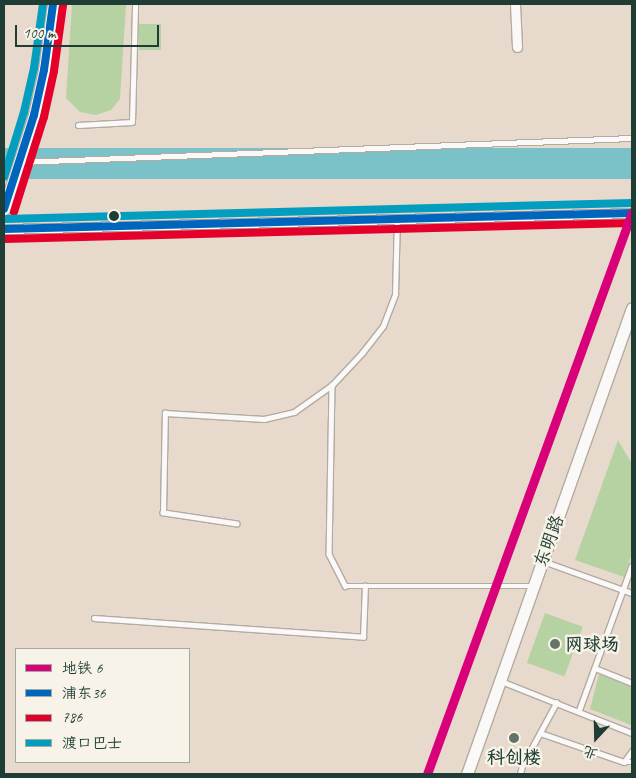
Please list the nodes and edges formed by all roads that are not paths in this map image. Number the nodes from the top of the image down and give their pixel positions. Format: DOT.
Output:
graph roads {
  1 [pos="53,4"];
  2 [pos="135,4"];
  3 [pos="515,4"];
  4 [pos="517,47"];
  5 [pos="78,125"];
  6 [pos="632,138"];
  7 [pos="20,162"];
  8 [pos="5,206"];
  9 [pos="632,213"];
  10 [pos="397,219"];
  11 [pos="4,229"];
  12 [pos="632,308"];
  13 [pos="332,385"];
  14 [pos="237,524"];
  15 [pos="542,561"];
  16 [pos="632,566"];
  17 [pos="365,586"];
  18 [pos="533,586"];
  19 [pos="624,590"];
  20 [pos="632,593"];
  21 [pos="94,618"];
  22 [pos="595,668"];
  23 [pos="500,680"];
  24 [pos="632,683"];
  25 [pos="556,703"];
  26 [pos="578,712"];
  27 [pos="632,732"];
  28 [pos="540,733"];
  29 [pos="632,751"];
  30 [pos="624,762"];
  31 [pos="632,762"];
  32 [pos="467,774"];
  33 [pos="520,774"];
  1 -- 7 [label="main road"];
  2 -- 5 [label="lane"];
  3 -- 4 [label="street"];
  6 -- 7 [label="lane"];
  7 -- 8 [label="main road"];
  9 -- 10 [label="street"];
  10 -- 11 [label="street"];
  10 -- 13 [label="lane"];
  12 -- 15 [label="main road, 东明路"];
  13 -- 14 [label="lane"];
  13 -- 17 [label="lane"];
  15 -- 18 [label="main road, 东明路"];
  15 -- 19 [label="lane"];
  16 -- 19 [label="lane"];
  17 -- 18 [label="lane"];
  17 -- 21 [label="lane"];
  18 -- 23 [label="main road, 东明路"];
  19 -- 20 [label="lane"];
  19 -- 22 [label="lane"];
  22 -- 24 [label="lane"];
  22 -- 26 [label="lane"];
  23 -- 25 [label="lane"];
  23 -- 32 [label="main road, 东明路"];
  25 -- 26 [label="lane"];
  25 -- 28 [label="lane"];
  26 -- 27 [label="lane"];
  28 -- 30 [label="lane"];
  28 -- 33 [label="lane"];
  29 -- 30 [label="lane"];
  30 -- 31 [label="lane"];
}
